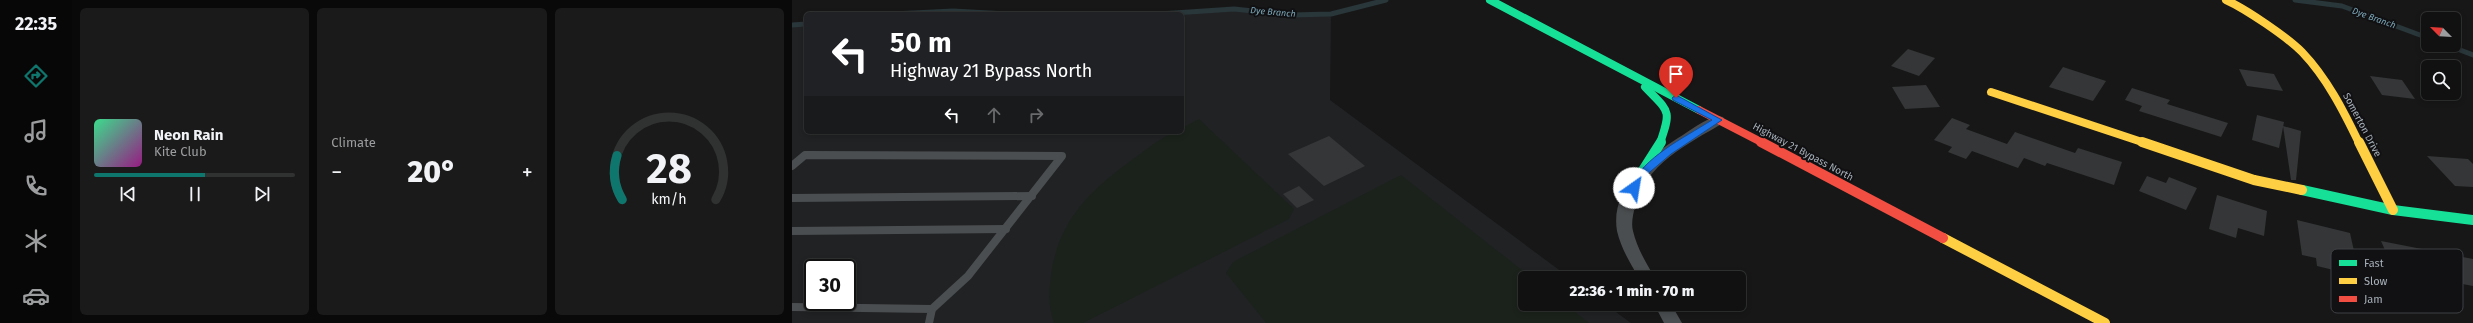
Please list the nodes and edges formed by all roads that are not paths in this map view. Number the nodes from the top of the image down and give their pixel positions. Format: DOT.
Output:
graph roads {
  1 [pos="1490,0"];
  2 [pos="2226,0"];
  3 [pos="1634,76"];
  4 [pos="1991,92"];
  5 [pos="1718,120"];
  6 [pos="792,166"];
  7 [pos="1640,175"];
  8 [pos="1032,196"];
  9 [pos="792,198"];
  10 [pos="2394,210"];
  11 [pos="2473,220"];
  12 [pos="1006,229"];
  13 [pos="792,231"];
  14 [pos="1643,271"];
  15 [pos="792,307"];
  16 [pos="932,309"];
  17 [pos="1666,311"];
  18 [pos="929,323"];
  19 [pos="1673,323"];
  20 [pos="2105,323"];
  1 -- 3 [label="main road, Highway 21 Bypass North"];
  2 -- 10 [label="main road, Somerton Drive"];
  3 -- 5 [label="main road, Highway 21 Bypass North"];
  3 -- 7 [label="main road"];
  4 -- 10 [label="main road"];
  5 -- 7 [label="street"];
  5 -- 20 [label="main road, Highway 21 Bypass North"];
  6 -- 8 [label="lane"];
  7 -- 14 [label="street"];
  8 -- 9 [label="lane"];
  8 -- 12 [label="lane"];
  10 -- 11 [label="main road"];
  12 -- 13 [label="lane"];
  12 -- 16 [label="lane"];
  15 -- 16 [label="lane"];
  16 -- 18 [label="lane"];
  17 -- 19 [label="street"];
}
